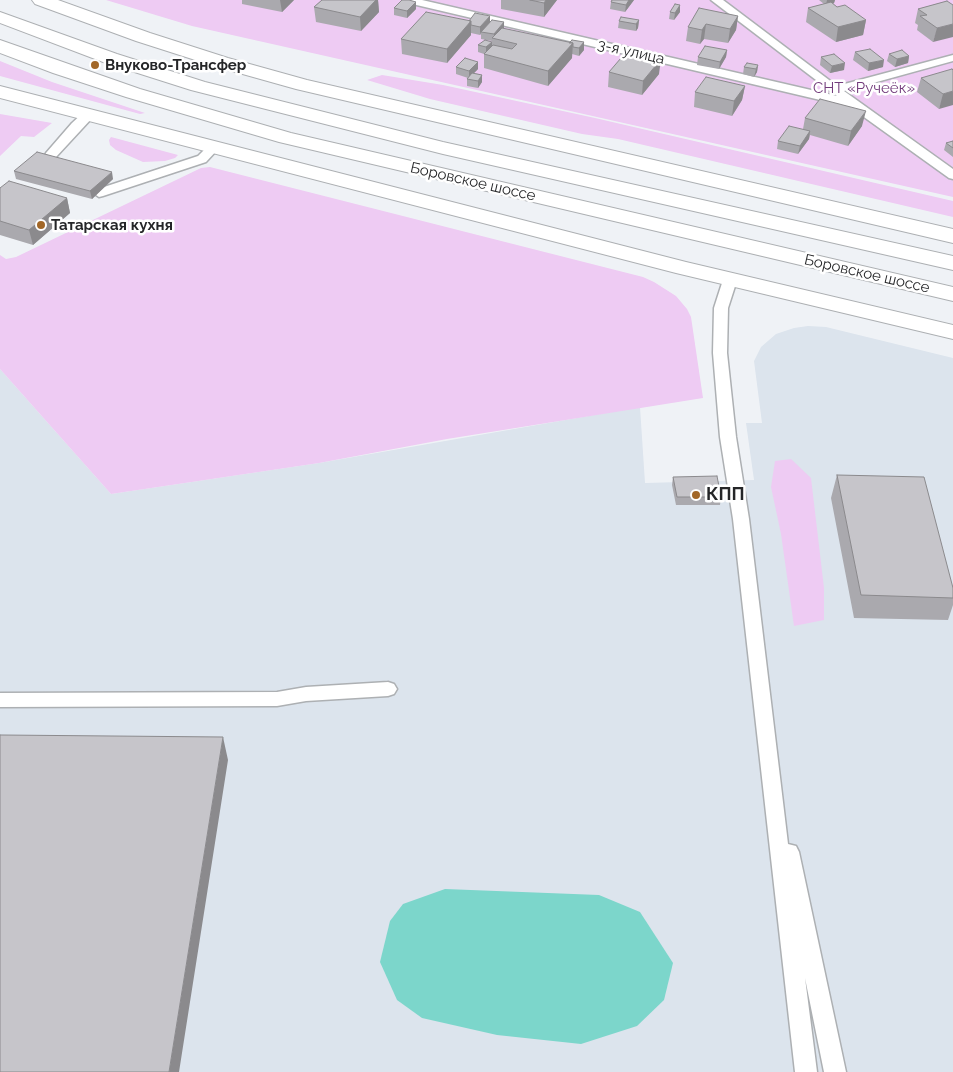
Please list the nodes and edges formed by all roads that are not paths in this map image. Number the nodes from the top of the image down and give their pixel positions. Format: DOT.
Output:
graph roads {
  1 [pos="41,0"];
  2 [pos="408,0"];
  3 [pos="716,0"];
  4 [pos="0,17"];
  5 [pos="0,46"];
  6 [pos="953,58"];
  7 [pos="836,90"];
  8 [pos="0,92"];
  9 [pos="854,104"];
  10 [pos="89,114"];
  11 [pos="213,148"];
  12 [pos="48,162"];
  13 [pos="953,175"];
  14 [pos="99,193"];
  15 [pos="953,236"];
  16 [pos="953,263"];
  17 [pos="730,280"];
  18 [pos="953,294"];
  19 [pos="953,332"];
  20 [pos="388,689"];
  21 [pos="0,700"];
  22 [pos="766,742"];
  23 [pos="806,1072"];
  24 [pos="835,1072"];
  1 -- 15 [label="main road"];
  2 -- 9 [label="lane, 3-я улица"];
  3 -- 7 [label="lane"];
  4 -- 16 [label="main road, Боровское шоссе"];
  5 -- 18 [label="main road, Боровское шоссе"];
  6 -- 7 [label="lane"];
  7 -- 9 [label="lane"];
  8 -- 10 [label="main road"];
  9 -- 13 [label="lane"];
  10 -- 11 [label="main road"];
  10 -- 12 [label="lane"];
  11 -- 14 [label="lane"];
  11 -- 17 [label="main road"];
  17 -- 19 [label="main road"];
  17 -- 22 [label="lane"];
  20 -- 21 [label="lane"];
  22 -- 23 [label="lane"];
  22 -- 24 [label="lane"];
}
